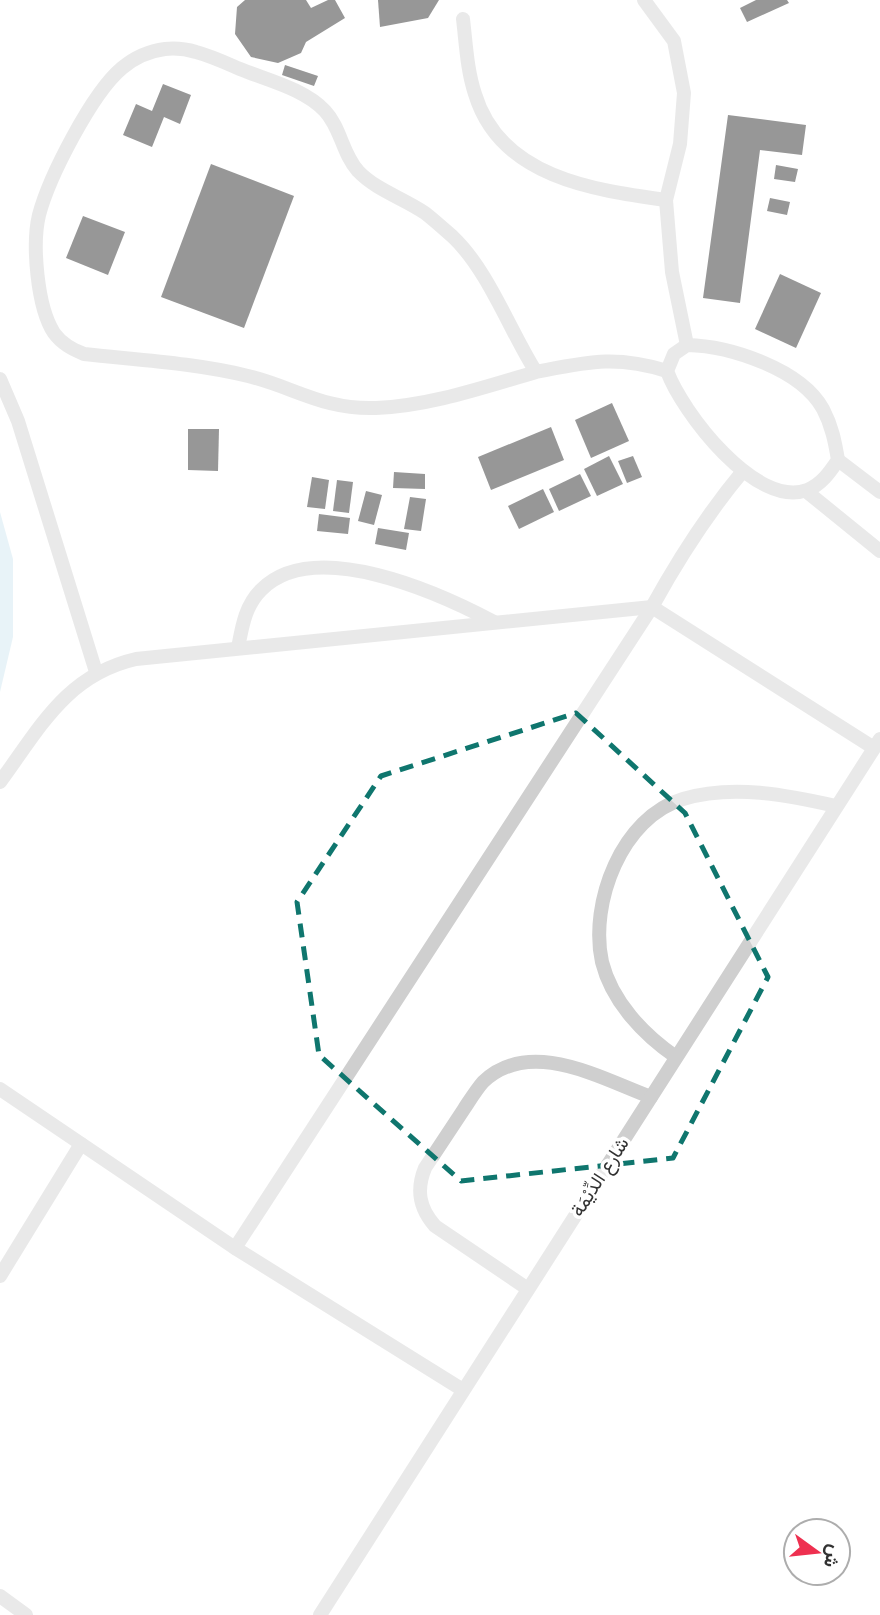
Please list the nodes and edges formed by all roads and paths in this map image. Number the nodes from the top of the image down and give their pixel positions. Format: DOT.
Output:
graph roads {
  1 [pos="644,0"];
  2 [pos="463,19"];
  3 [pos="666,200"];
  4 [pos="687,345"];
  5 [pos="667,371"];
  6 [pos="536,372"];
  7 [pos="0,379"];
  8 [pos="838,460"];
  9 [pos="743,471"];
  10 [pos="806,491"];
  11 [pos="880,492"];
  12 [pos="880,551"];
  13 [pos="652,607"];
  14 [pos="495,622"];
  15 [pos="238,648"];
  16 [pos="96,672"];
  17 [pos="877,743"];
  18 [pos="0,782"];
  19 [pos="836,806"];
  20 [pos="676,1057"];
  21 [pos="0,1089"];
  22 [pos="651,1097"];
  23 [pos="81,1144"];
  24 [pos="235,1248"];
  25 [pos="0,1276"];
  26 [pos="528,1289"];
  27 [pos="463,1390"];
  28 [pos="0,1596"];
  29 [pos="26,1615"];
  30 [pos="320,1615"];
  1 -- 3 [label="lane"];
  2 -- 3 [label="lane"];
  3 -- 4 [label="lane"];
  4 -- 5 [label="lane"];
  4 -- 8 [label="lane"];
  5 -- 6 [label="lane"];
  5 -- 9 [label="lane"];
  6 -- 6 [label="lane"];
  7 -- 16 [label="lane"];
  8 -- 10 [label="lane"];
  8 -- 11 [label="lane"];
  9 -- 10 [label="lane"];
  9 -- 13 [label="lane"];
  10 -- 12 [label="lane"];
  13 -- 14 [label="lane"];
  13 -- 17 [label="lane"];
  13 -- 24 [label="lane"];
  14 -- 15 [label="lane"];
  14 -- 15 [label="lane"];
  15 -- 16 [label="lane"];
  16 -- 18 [label="lane"];
  17 -- 19 [label="lane, شارع الدِّيْمَة"];
  19 -- 20 [label="lane, شارع الدِّيْمَة"];
  19 -- 20 [label="lane"];
  20 -- 22 [label="lane, شارع الدِّيْمَة"];
  21 -- 23 [label="lane"];
  22 -- 26 [label="lane, شارع الدِّيْمَة"];
  22 -- 26 [label="lane"];
  23 -- 24 [label="lane"];
  23 -- 25 [label="lane"];
  24 -- 27 [label="lane"];
  26 -- 27 [label="lane, شارع الدِّيْمَة"];
  27 -- 30 [label="lane, شارع الدِّيْمَة"];
  28 -- 29 [label="lane"];
}
